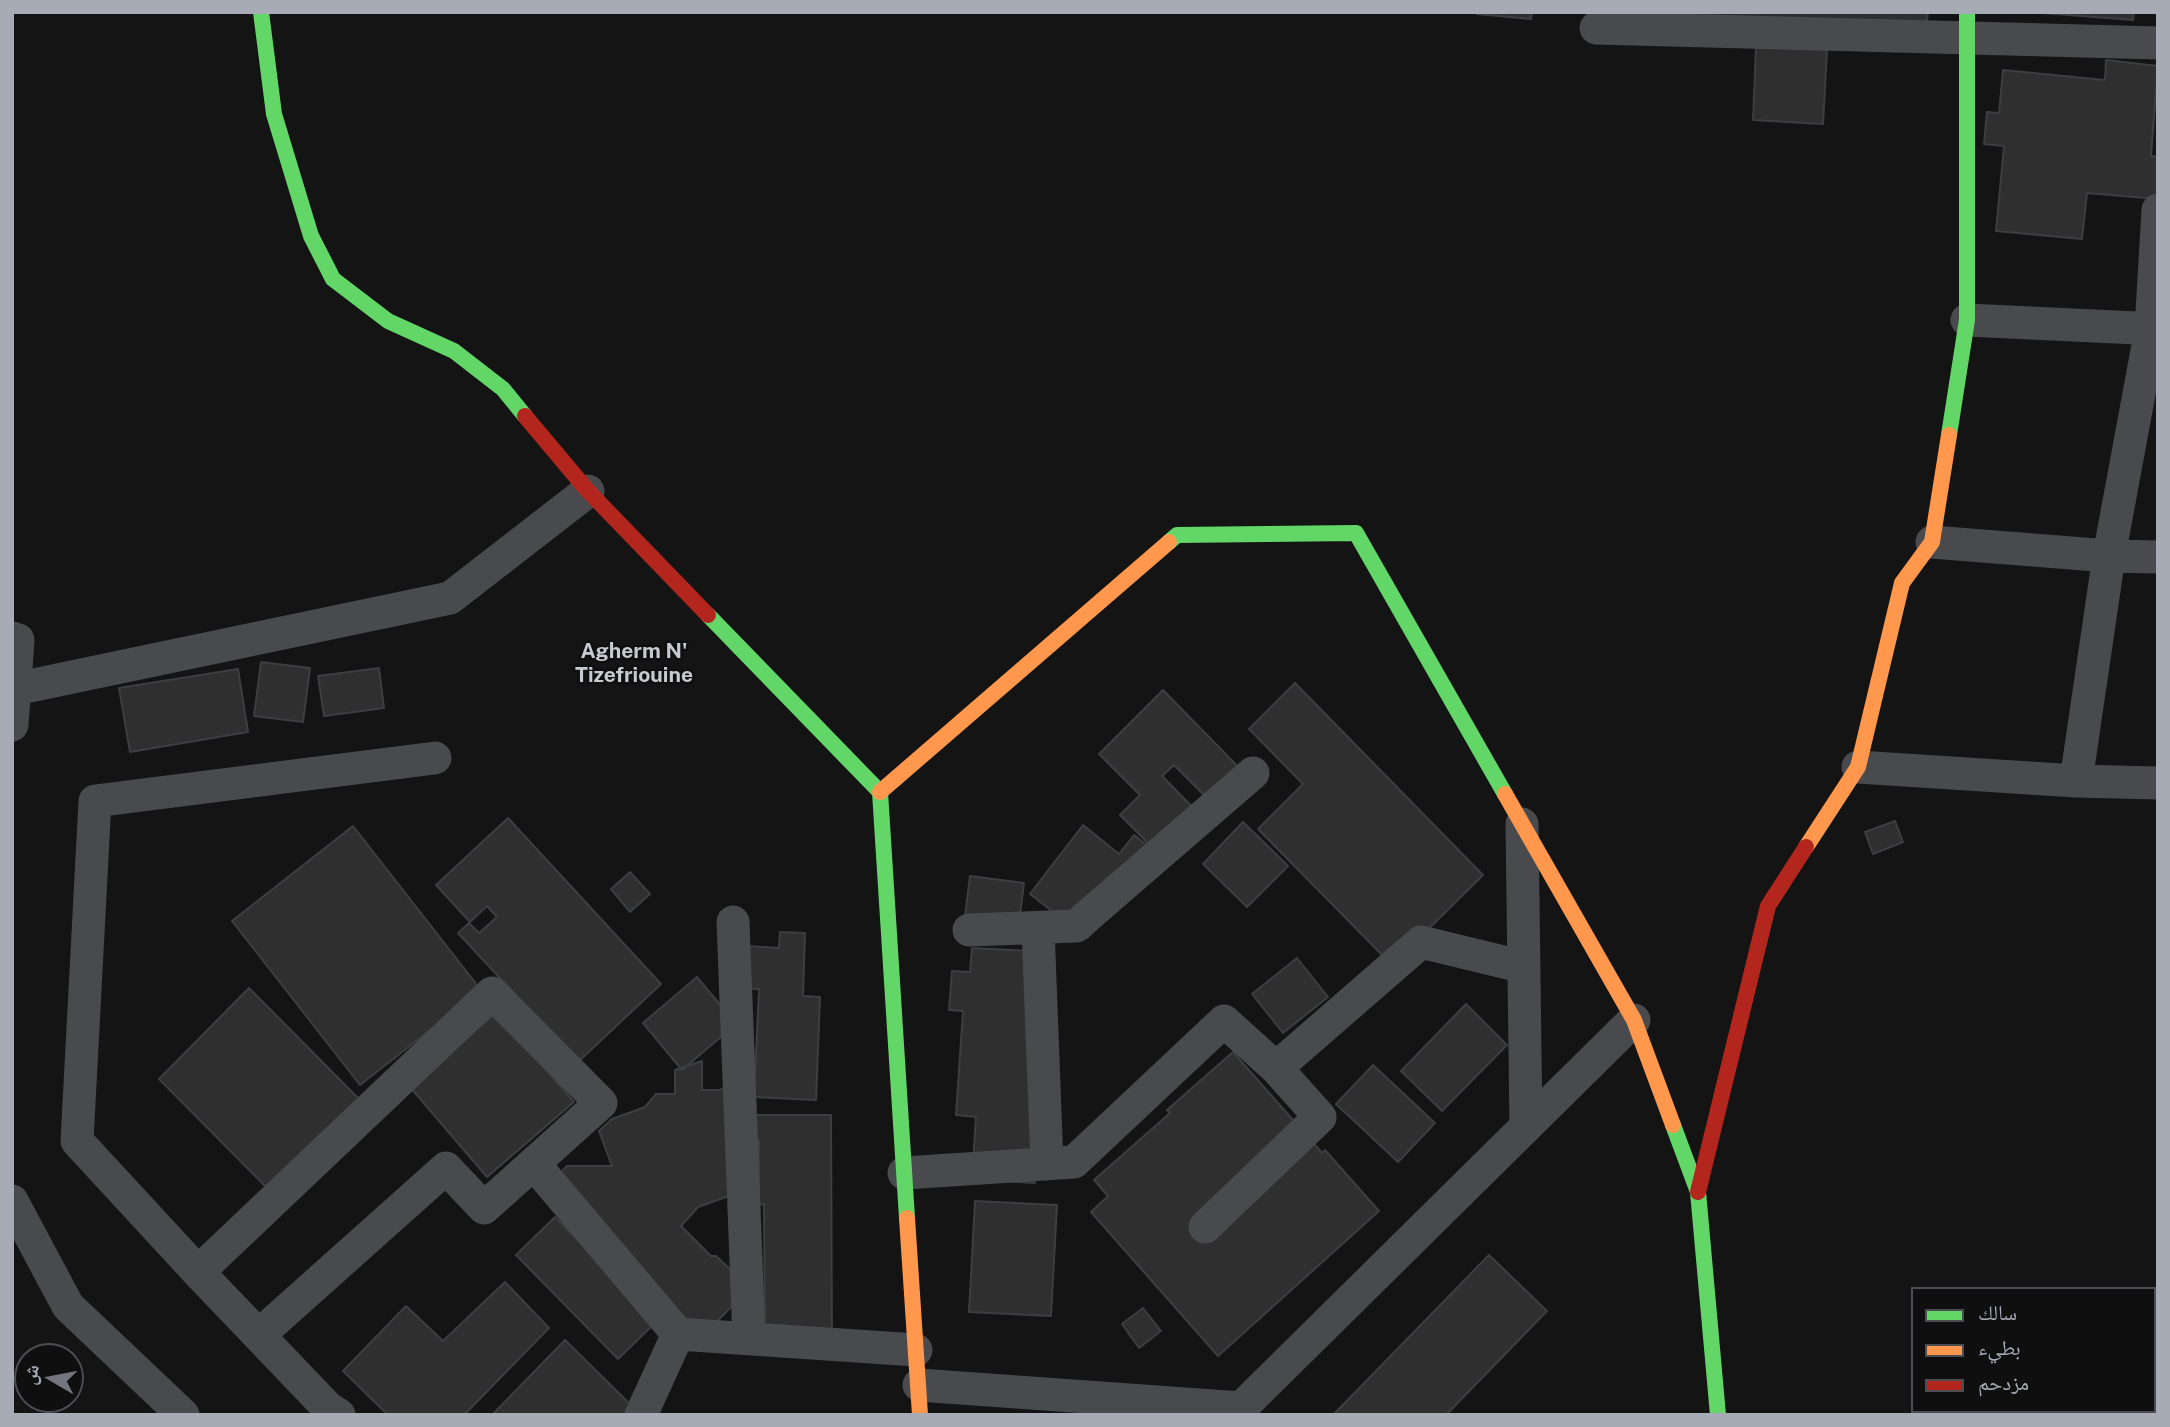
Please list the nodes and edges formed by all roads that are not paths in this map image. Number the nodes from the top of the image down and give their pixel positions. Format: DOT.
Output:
graph roads {
  1 [pos="261,12"];
  2 [pos="1967,25"];
  3 [pos="1596,28"];
  4 [pos="2158,43"];
  5 [pos="2158,210"];
  6 [pos="1968,320"];
  7 [pos="2155,329"];
  8 [pos="588,491"];
  9 [pos="1932,542"];
  10 [pos="2109,556"];
  11 [pos="2158,557"];
  12 [pos="12,638"];
  13 [pos="15,689"];
  14 [pos="12,725"];
  15 [pos="435,758"];
  16 [pos="1858,768"];
  17 [pos="1253,773"];
  18 [pos="2076,781"];
  19 [pos="2158,783"];
  20 [pos="880,792"];
  21 [pos="1521,824"];
  22 [pos="733,922"];
  23 [pos="1038,928"];
  24 [pos="969,930"];
  25 [pos="1524,967"];
  26 [pos="1634,1020"];
  27 [pos="1276,1068"];
  28 [pos="1526,1127"];
  29 [pos="534,1164"];
  30 [pos="1047,1164"];
  31 [pos="904,1173"];
  32 [pos="1698,1192"];
  33 [pos="12,1201"];
  34 [pos="1205,1227"];
  35 [pos="198,1272"];
  36 [pos="678,1334"];
  37 [pos="259,1335"];
  38 [pos="750,1339"];
  39 [pos="916,1350"];
  40 [pos="920,1400"];
  41 [pos="1246,1410"];
  42 [pos="183,1415"];
  43 [pos="339,1415"];
  44 [pos="642,1415"];
  45 [pos="1718,1415"];
  1 -- 8 [label="street"];
  2 -- 3 [label="street"];
  2 -- 4 [label="street"];
  2 -- 6 [label="street"];
  5 -- 7 [label="street"];
  6 -- 7 [label="street"];
  6 -- 9 [label="street"];
  7 -- 10 [label="street"];
  8 -- 13 [label="street"];
  8 -- 20 [label="street"];
  9 -- 10 [label="street"];
  9 -- 16 [label="street"];
  10 -- 11 [label="street"];
  10 -- 18 [label="street"];
  12 -- 13 [label="street"];
  13 -- 14 [label="street"];
  15 -- 35 [label="street"];
  16 -- 18 [label="street"];
  16 -- 32 [label="street"];
  17 -- 23 [label="street"];
  18 -- 19 [label="street"];
  20 -- 21 [label="street"];
  20 -- 31 [label="street"];
  21 -- 25 [label="street"];
  21 -- 26 [label="street"];
  22 -- 38 [label="street"];
  23 -- 24 [label="street"];
  23 -- 30 [label="street"];
  25 -- 27 [label="street"];
  25 -- 28 [label="street"];
  26 -- 28 [label="street"];
  26 -- 32 [label="street"];
  27 -- 30 [label="street"];
  27 -- 34 [label="street"];
  28 -- 41 [label="street"];
  29 -- 35 [label="street"];
  29 -- 36 [label="street"];
  29 -- 37 [label="street"];
  30 -- 31 [label="street"];
  31 -- 39 [label="street"];
  32 -- 45 [label="street"];
  33 -- 42 [label="street"];
  35 -- 37 [label="street"];
  36 -- 38 [label="street"];
  36 -- 44 [label="street"];
  37 -- 43 [label="street"];
  38 -- 39 [label="street"];
  39 -- 40 [label="street"];
  40 -- 41 [label="street"];
}
